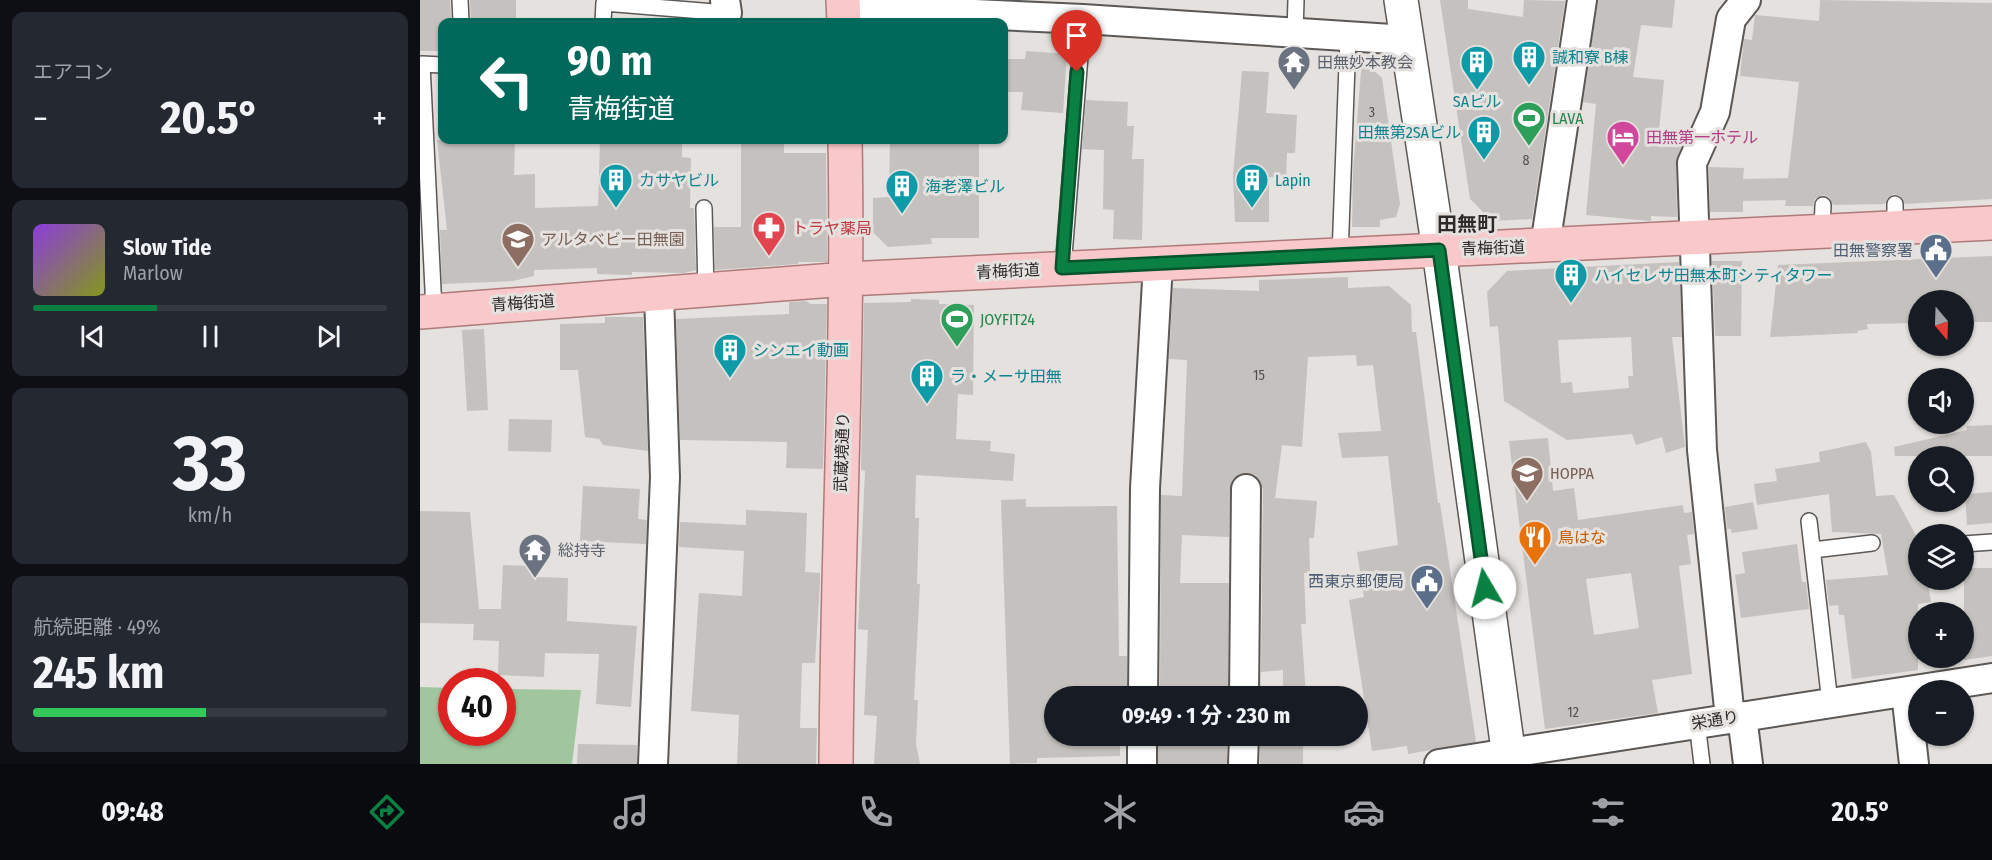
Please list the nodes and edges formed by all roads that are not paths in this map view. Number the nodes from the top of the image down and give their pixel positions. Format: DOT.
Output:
graph roads {
  1 [pos="460,0"];
  2 [pos="1296,0"];
  3 [pos="1401,0"];
  4 [pos="1582,0"];
  5 [pos="1746,0"];
  6 [pos="912,5"];
  7 [pos="726,7"];
  8 [pos="844,10"];
  9 [pos="461,18"];
  10 [pos="603,18"];
  11 [pos="1083,19"];
  12 [pos="1295,33"];
  13 [pos="1348,37"];
  14 [pos="1407,40"];
  15 [pos="438,66"];
  16 [pos="845,144"];
  17 [pos="704,208"];
  18 [pos="1992,223"];
  19 [pos="1693,238"];
  20 [pos="1545,246"];
  21 [pos="1439,250"];
  22 [pos="1340,256"];
  23 [pos="1158,264"];
  24 [pos="1062,268"];
  25 [pos="847,279"];
  26 [pos="706,290"];
  27 [pos="659,294"];
  28 [pos="427,311"];
  29 [pos="1246,489"];
  30 [pos="1809,521"];
  31 [pos="1992,542"];
  32 [pos="1872,543"];
  33 [pos="1974,543"];
  34 [pos="1813,550"];
  35 [pos="1992,678"];
  36 [pos="1143,686"];
  37 [pos="1244,686"];
  38 [pos="1906,692"];
  39 [pos="1830,703"];
  40 [pos="1736,717"];
  41 [pos="1697,723"];
  42 [pos="1142,746"];
  43 [pos="1244,746"];
  44 [pos="1509,758"];
  45 [pos="653,764"];
  46 [pos="836,764"];
  47 [pos="1142,764"];
  48 [pos="1244,764"];
  49 [pos="1439,764"];
  50 [pos="1702,764"];
  51 [pos="1748,764"];
  52 [pos="1914,764"];
  1 -- 9 [label="lane"];
  2 -- 12 [label="lane"];
  3 -- 14 [label="street"];
  4 -- 20 [label="street"];
  5 -- 19 [label="street"];
  6 -- 8 [label="street"];
  6 -- 11 [label="street"];
  7 -- 10 [label="lane"];
  11 -- 12 [label="street"];
  11 -- 24 [label="lane"];
  12 -- 13 [label="street"];
  13 -- 14 [label="street"];
  13 -- 22 [label="lane"];
  14 -- 21 [label="street"];
  15 -- 28 [label="lane"];
  16 -- 25 [label="main road, 武蔵境通り"];
  17 -- 26 [label="lane"];
  18 -- 19 [label="main road, 青梅街道"];
  19 -- 20 [label="main road, 青梅街道"];
  19 -- 40 [label="street"];
  20 -- 21 [label="main road, 青梅街道"];
  21 -- 22 [label="main road, 青梅街道"];
  21 -- 44 [label="street"];
  22 -- 23 [label="main road, 青梅街道"];
  23 -- 24 [label="main road, 青梅街道"];
  23 -- 36 [label="street"];
  24 -- 25 [label="main road, 青梅街道"];
  25 -- 26 [label="main road, 青梅街道"];
  25 -- 46 [label="main road, 武蔵境通り"];
  26 -- 27 [label="main road, 青梅街道"];
  27 -- 28 [label="main road, 青梅街道"];
  27 -- 45 [label="street"];
  29 -- 37 [label="street"];
  30 -- 34 [label="lane"];
  31 -- 33 [label="lane"];
  32 -- 34 [label="lane"];
  34 -- 39 [label="lane"];
  35 -- 38 [label="street, 栄通り"];
  38 -- 39 [label="street, 栄通り"];
  38 -- 52 [label="street"];
  39 -- 40 [label="street, 栄通り"];
  40 -- 41 [label="street, 栄通り"];
  40 -- 51 [label="street"];
  41 -- 44 [label="street, 栄通り"];
  41 -- 50 [label="lane"];
  42 -- 47 [label="street"];
  43 -- 48 [label="street"];
  44 -- 49 [label="street, 栄通り"];
}
